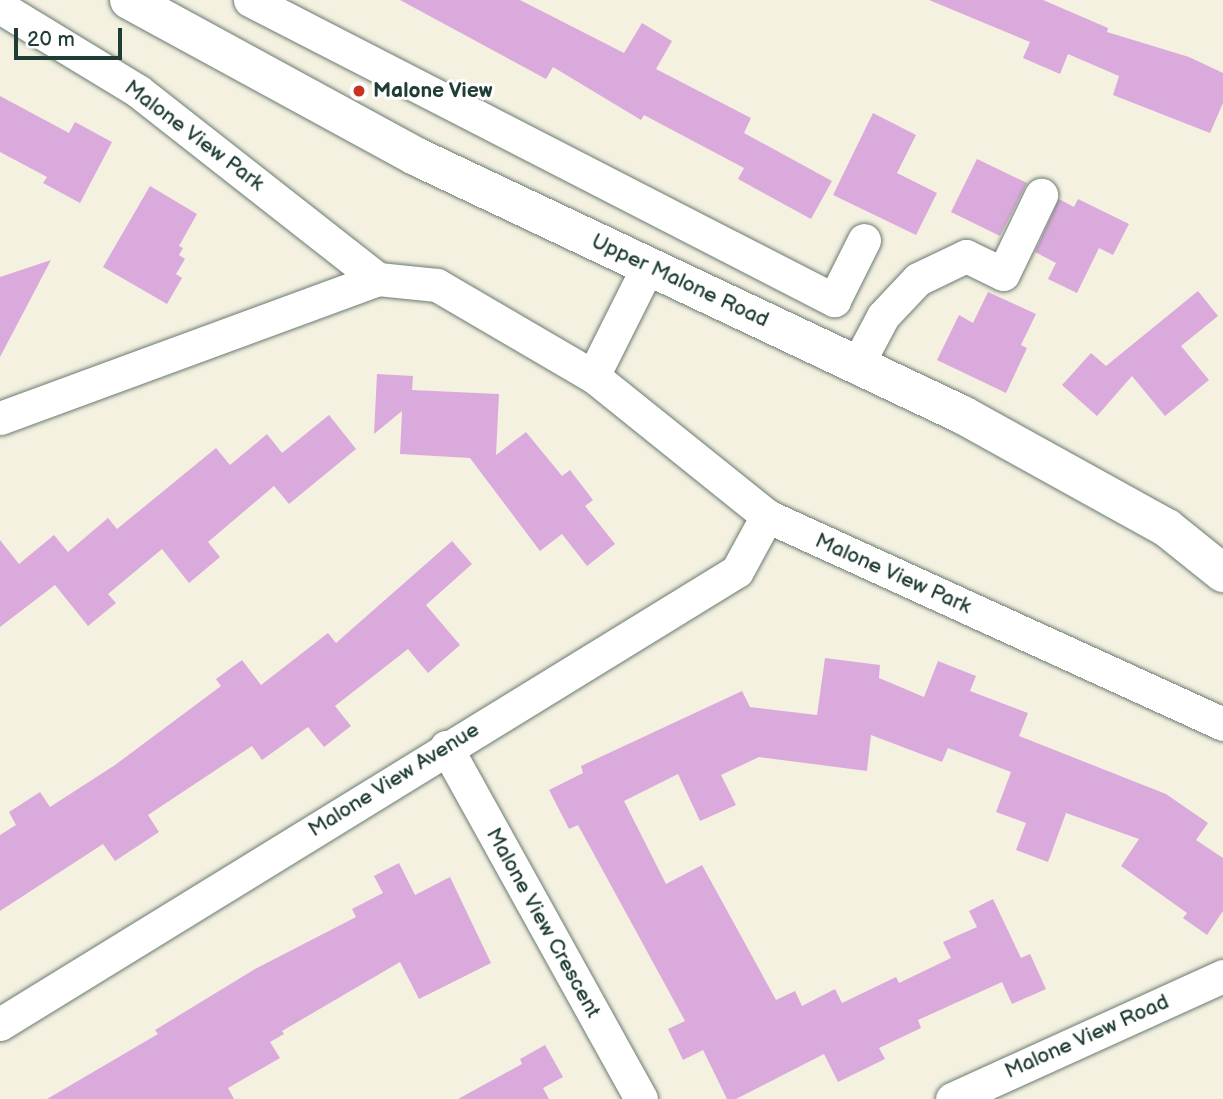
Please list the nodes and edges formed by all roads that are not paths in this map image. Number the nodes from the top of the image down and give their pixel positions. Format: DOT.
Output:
graph roads {
  1 [pos="129,0"];
  2 [pos="250,0"];
  3 [pos="0,8"];
  4 [pos="1041,195"];
  5 [pos="864,240"];
  6 [pos="648,266"];
  7 [pos="378,279"];
  8 [pos="857,365"];
  9 [pos="593,376"];
  10 [pos="0,418"];
  11 [pos="767,516"];
  12 [pos="1223,573"];
  13 [pos="1223,724"];
  14 [pos="446,747"];
  15 [pos="1223,976"];
  16 [pos="0,1024"];
  17 [pos="641,1099"];
  18 [pos="952,1099"];
  1 -- 6 [label="main road, Upper Malone Road"];
  2 -- 5 [label="street"];
  3 -- 7 [label="street, Malone View Park"];
  4 -- 8 [label="street"];
  6 -- 8 [label="main road, Upper Malone Road"];
  6 -- 9 [label="street"];
  7 -- 9 [label="street, Malone View Park"];
  7 -- 10 [label="street, Malone View Park"];
  8 -- 12 [label="main road, Upper Malone Road"];
  9 -- 11 [label="street, Malone View Park"];
  11 -- 13 [label="street, Malone View Park"];
  11 -- 14 [label="street, Malone View Avenue"];
  14 -- 16 [label="street, Malone View Avenue"];
  14 -- 17 [label="street, Malone View Crescent"];
  15 -- 18 [label="street, Malone View Road"];
}
